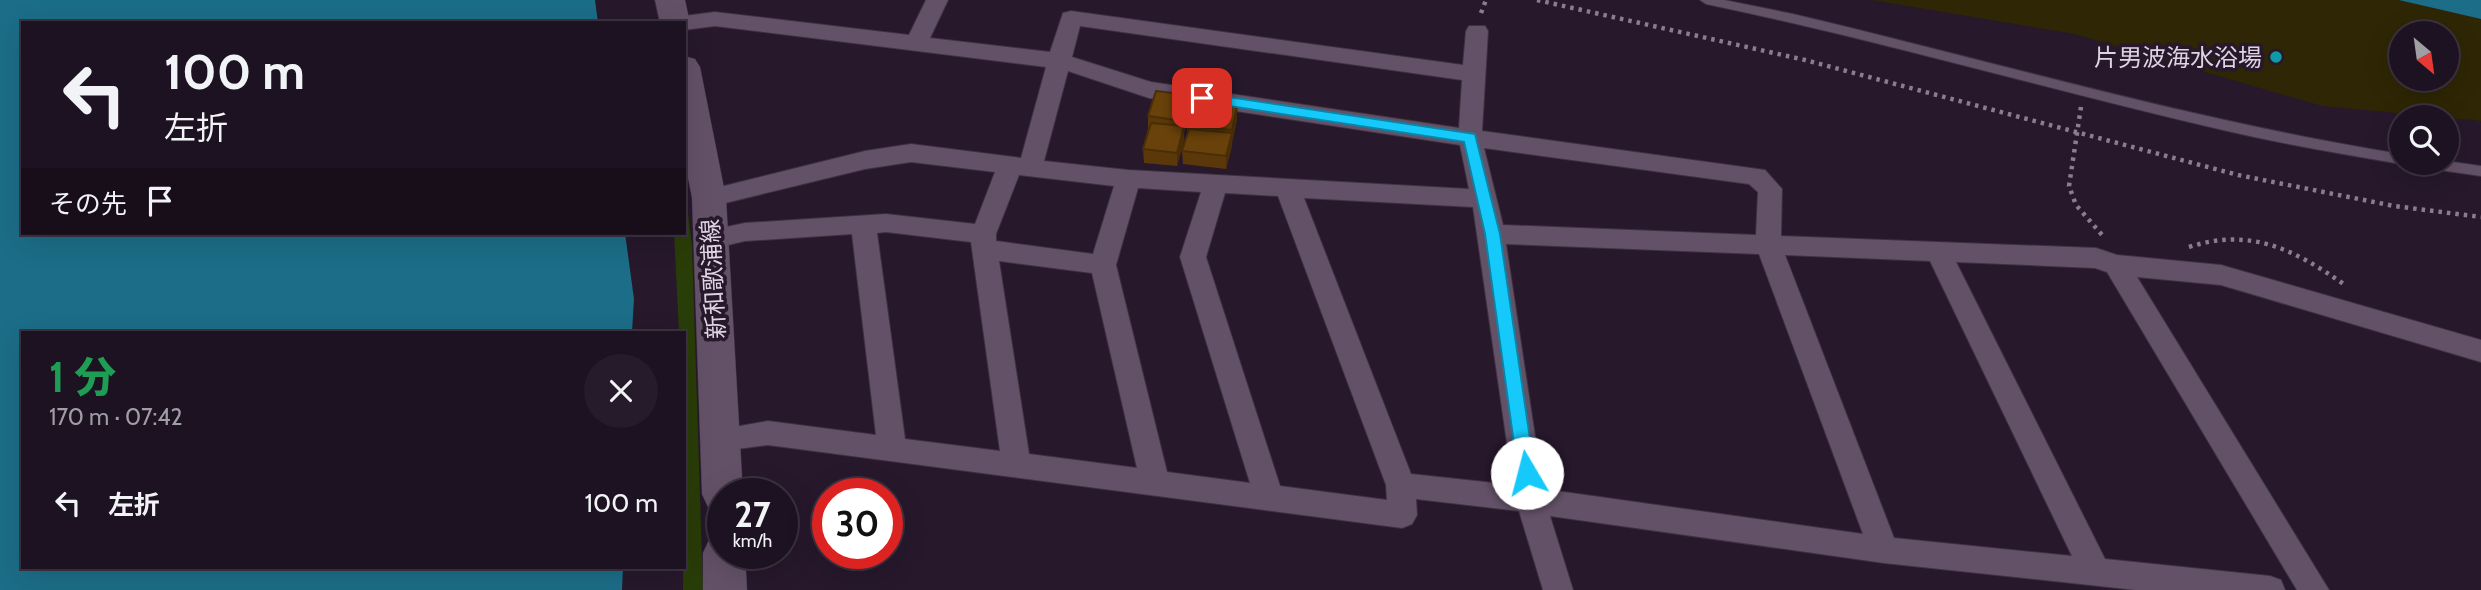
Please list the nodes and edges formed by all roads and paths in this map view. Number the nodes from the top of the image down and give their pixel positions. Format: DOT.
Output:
graph roads {
  1 [pos="670,0"];
  2 [pos="937,0"];
  3 [pos="1486,0"];
  4 [pos="1537,0"];
  5 [pos="1706,0"];
  6 [pos="1073,9"];
  7 [pos="675,21"];
  8 [pos="686,23"];
  9 [pos="1478,23"];
  10 [pos="916,43"];
  11 [pos="1061,61"];
  12 [pos="1472,74"];
  13 [pos="686,77"];
  14 [pos="2078,116"];
  15 [pos="2079,131"];
  16 [pos="1470,138"];
  17 [pos="2389,157"];
  18 [pos="1020,167"];
  19 [pos="2459,168"];
  20 [pos="2481,171"];
  21 [pos="1128,179"];
  22 [pos="1215,185"];
  23 [pos="1287,189"];
  24 [pos="709,198"];
  25 [pos="1484,198"];
  26 [pos="2481,218"];
  27 [pos="863,225"];
  28 [pos="1492,234"];
  29 [pos="711,239"];
  30 [pos="984,241"];
  31 [pos="1768,244"];
  32 [pos="1937,250"];
  33 [pos="1103,265"];
  34 [pos="2120,265"];
  35 [pos="2481,351"];
  36 [pos="721,439"];
  37 [pos="892,449"];
  38 [pos="1016,465"];
  39 [pos="722,478"];
  40 [pos="1155,483"];
  41 [pos="1401,485"];
  42 [pos="1269,498"];
  43 [pos="1530,500"];
  44 [pos="1884,550"];
  45 [pos="724,569"];
  46 [pos="2095,571"];
  47 [pos="725,590"];
  48 [pos="1558,590"];
  49 [pos="2270,590"];
  50 [pos="2314,590"];
  1 -- 7 [label="main road"];
  2 -- 10 [label="street"];
  3 -- 9 [label="path"];
  4 -- 15 [label="path"];
  5 -- 17 [label="lane"];
  6 -- 11 [label="street"];
  6 -- 12 [label="street"];
  8 -- 10 [label="street"];
  9 -- 12 [label="street"];
  10 -- 11 [label="street"];
  11 -- 16 [label="street"];
  11 -- 18 [label="street"];
  12 -- 16 [label="street"];
  13 -- 24 [label="main road, 新和歌浦線"];
  14 -- 15 [label="path"];
  15 -- 26 [label="path"];
  15 -- 34 [label="path"];
  16 -- 25 [label="street"];
  16 -- 31 [label="street"];
  18 -- 21 [label="street"];
  18 -- 24 [label="street"];
  18 -- 30 [label="street"];
  19 -- 20 [label="lane"];
  21 -- 22 [label="street"];
  21 -- 33 [label="street"];
  22 -- 23 [label="street"];
  22 -- 42 [label="street"];
  23 -- 25 [label="street"];
  23 -- 41 [label="street"];
  24 -- 29 [label="main road, 新和歌浦線"];
  25 -- 28 [label="street"];
  27 -- 29 [label="street"];
  27 -- 30 [label="street"];
  27 -- 37 [label="street"];
  28 -- 31 [label="street"];
  28 -- 43 [label="street"];
  29 -- 36 [label="main road, 新和歌浦線"];
  30 -- 33 [label="street"];
  30 -- 38 [label="street"];
  31 -- 32 [label="street"];
  31 -- 44 [label="street"];
  32 -- 34 [label="street"];
  32 -- 46 [label="street"];
  33 -- 40 [label="street"];
  34 -- 35 [label="street"];
  34 -- 50 [label="street"];
  36 -- 37 [label="street"];
  36 -- 39 [label="main road, 新和歌浦線"];
  37 -- 38 [label="street"];
  38 -- 40 [label="street"];
  40 -- 42 [label="street"];
  41 -- 42 [label="street"];
  41 -- 43 [label="street"];
  43 -- 44 [label="street"];
  43 -- 48 [label="street"];
  44 -- 46 [label="street"];
  45 -- 47 [label="main road"];
  46 -- 49 [label="street"];
}
